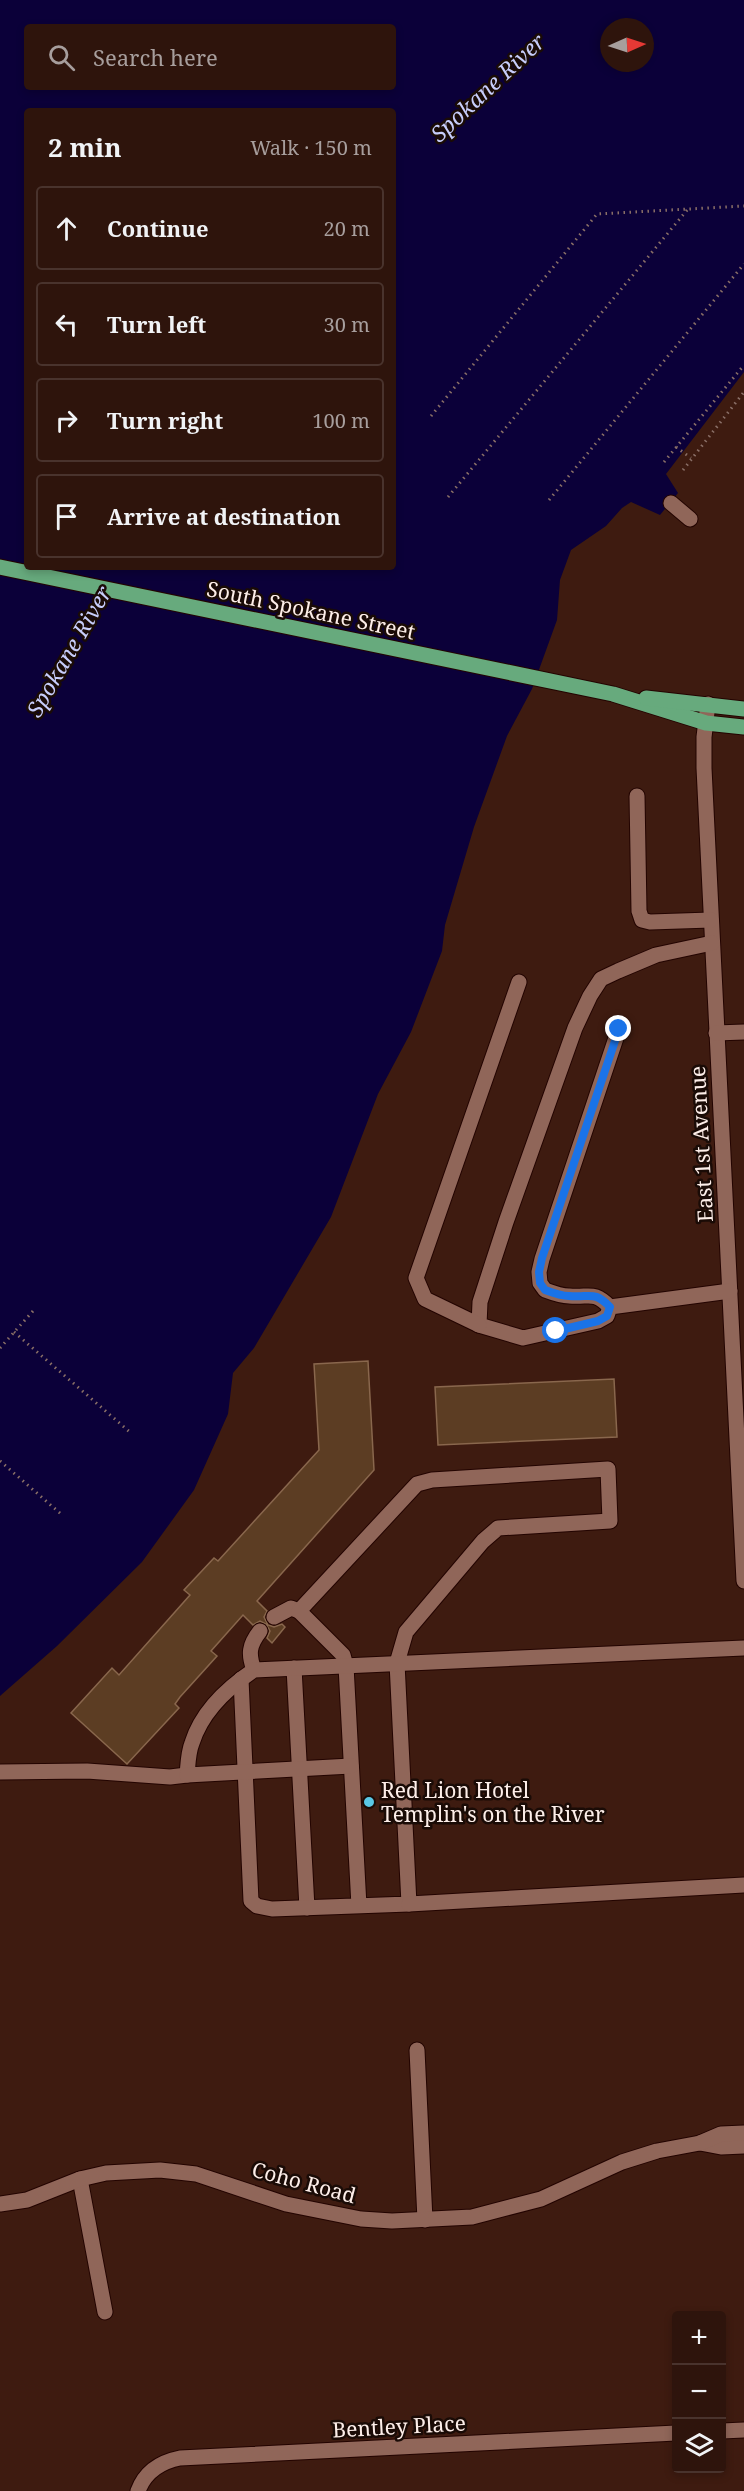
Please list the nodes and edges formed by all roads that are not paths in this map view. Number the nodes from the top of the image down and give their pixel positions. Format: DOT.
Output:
graph roads {
  1 [pos="671,502"];
  2 [pos="690,519"];
  3 [pos="0,567"];
  4 [pos="613,694"];
  5 [pos="708,704"];
  6 [pos="744,709"];
  7 [pos="706,723"];
  8 [pos="744,728"];
  9 [pos="637,796"];
  10 [pos="711,920"];
  11 [pos="712,943"];
  12 [pos="519,982"];
  13 [pos="619,1029"];
  14 [pos="744,1032"];
  15 [pos="716,1033"];
  16 [pos="730,1291"];
  17 [pos="610,1307"];
  18 [pos="479,1325"];
  19 [pos="738,1342"];
  20 [pos="744,1581"];
  21 [pos="299,1611"];
  22 [pos="274,1617"];
  23 [pos="260,1631"];
  24 [pos="744,1648"];
  25 [pos="397,1663"];
  26 [pos="346,1666"];
  27 [pos="294,1668"];
  28 [pos="254,1670"];
  29 [pos="241,1679"];
  30 [pos="351,1766"];
  31 [pos="299,1768"];
  32 [pos="0,1772"];
  33 [pos="245,1772"];
  34 [pos="187,1775"];
  35 [pos="744,1885"];
  36 [pos="409,1904"];
  37 [pos="359,1906"];
  38 [pos="307,1908"];
  39 [pos="417,2050"];
  40 [pos="744,2133"];
  41 [pos="700,2143"];
  42 [pos="744,2146"];
  43 [pos="80,2179"];
  44 [pos="0,2204"];
  45 [pos="425,2220"];
  46 [pos="105,2312"];
  47 [pos="744,2430"];
  48 [pos="726,2431"];
  49 [pos="672,2433"];
  50 [pos="138,2491"];
  1 -- 2 [label="street"];
  3 -- 4 [label="main road, South Spokane Street"];
  4 -- 5 [label="main road"];
  4 -- 7 [label="main road"];
  5 -- 6 [label="main road"];
  5 -- 7 [label="street, East 1st Avenue"];
  7 -- 8 [label="main road"];
  7 -- 10 [label="street, East 1st Avenue"];
  9 -- 10 [label="street"];
  10 -- 11 [label="street, East 1st Avenue"];
  11 -- 15 [label="street, East 1st Avenue"];
  11 -- 18 [label="street"];
  12 -- 18 [label="street"];
  13 -- 17 [label="street"];
  14 -- 15 [label="street"];
  15 -- 16 [label="street, East 1st Avenue"];
  16 -- 17 [label="street"];
  16 -- 19 [label="street, East 1st Avenue"];
  17 -- 18 [label="street"];
  19 -- 20 [label="street, East 1st Avenue"];
  21 -- 22 [label="street"];
  21 -- 25 [label="street"];
  21 -- 26 [label="street"];
  23 -- 28 [label="street"];
  24 -- 25 [label="street"];
  25 -- 26 [label="street"];
  25 -- 36 [label="street"];
  26 -- 27 [label="street"];
  26 -- 30 [label="street"];
  27 -- 28 [label="street"];
  27 -- 31 [label="street"];
  28 -- 29 [label="street"];
  29 -- 33 [label="street"];
  29 -- 34 [label="street"];
  30 -- 31 [label="street"];
  30 -- 37 [label="street"];
  31 -- 33 [label="street"];
  31 -- 38 [label="street"];
  32 -- 34 [label="street"];
  33 -- 34 [label="street"];
  33 -- 38 [label="street"];
  35 -- 36 [label="street"];
  36 -- 37 [label="street"];
  37 -- 38 [label="street"];
  39 -- 45 [label="street"];
  40 -- 41 [label="street, Coho Road"];
  41 -- 42 [label="street, Coho Road"];
  41 -- 45 [label="street, Coho Road"];
  43 -- 44 [label="street, Coho Road"];
  43 -- 45 [label="street, Coho Road"];
  43 -- 46 [label="street"];
  47 -- 48 [label="street"];
  49 -- 50 [label="street, Bentley Place"];
}
